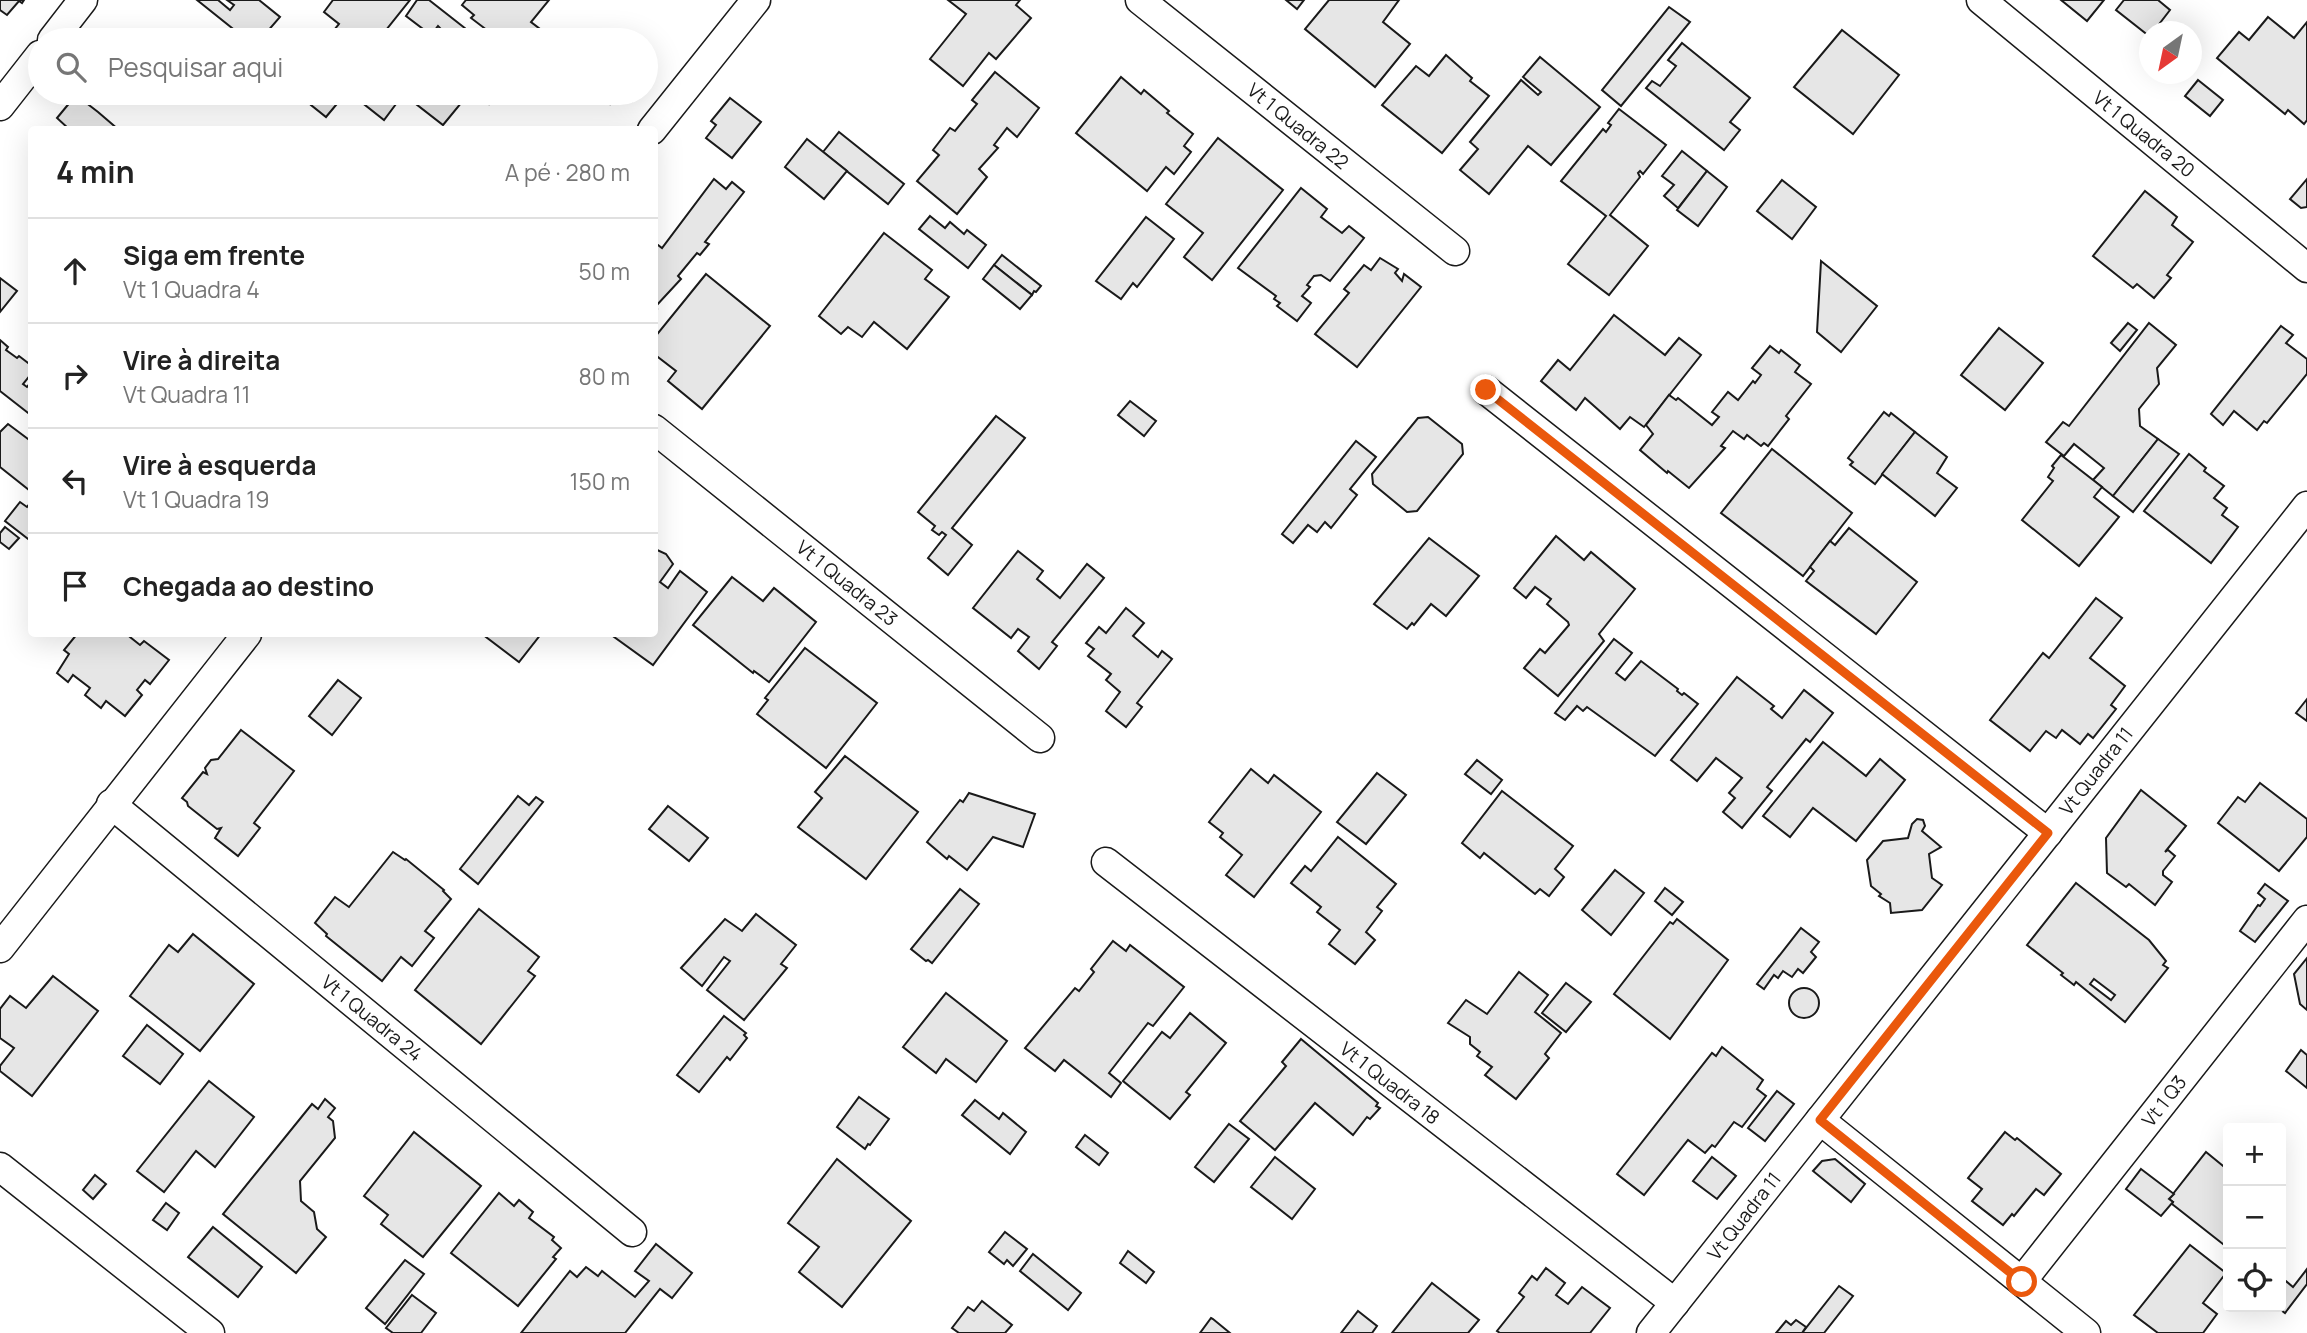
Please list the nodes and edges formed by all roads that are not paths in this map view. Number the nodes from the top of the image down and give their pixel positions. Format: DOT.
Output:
graph roads {
  1 [pos="83,0"];
  2 [pos="756,0"];
  3 [pos="1140,0"];
  4 [pos="1981,0"];
  5 [pos="61,28"];
  6 [pos="28,70"];
  7 [pos="0,106"];
  8 [pos="655,126"];
  9 [pos="1455,251"];
  10 [pos="2307,268"];
  11 [pos="1486,390"];
  12 [pos="658,432"];
  13 [pos="2307,506"];
  14 [pos="245,637"];
  15 [pos="1040,738"];
  16 [pos="111,804"];
  17 [pos="2048,833"];
  18 [pos="1106,862"];
  19 [pos="2307,920"];
  20 [pos="0,948"];
  21 [pos="1820,1120"];
  22 [pos="0,1167"];
  23 [pos="632,1232"];
  24 [pos="2022,1282"];
  25 [pos="1675,1303"];
  26 [pos="210,1333"];
  27 [pos="1651,1333"];
  28 [pos="2086,1333"];
  1 -- 5 [label="street"];
  2 -- 8 [label="street"];
  3 -- 9 [label="street, Vt 1 Quadra 22"];
  4 -- 10 [label="street, Vt 1 Quadra 20"];
  6 -- 7 [label="street"];
  11 -- 17 [label="street"];
  12 -- 15 [label="street, Vt 1 Quadra 23"];
  13 -- 17 [label="street, Vt Quadra 11"];
  14 -- 16 [label="street"];
  16 -- 20 [label="street"];
  16 -- 23 [label="street, Vt 1 Quadra 24"];
  17 -- 21 [label="street, Vt Quadra 11"];
  18 -- 25 [label="street, Vt 1 Quadra 18"];
  19 -- 24 [label="street, Vt 1 Q3"];
  21 -- 24 [label="street"];
  21 -- 25 [label="street, Vt Quadra 11"];
  22 -- 26 [label="street"];
  24 -- 28 [label="street"];
  25 -- 27 [label="street, Vt Quadra 11"];
}
